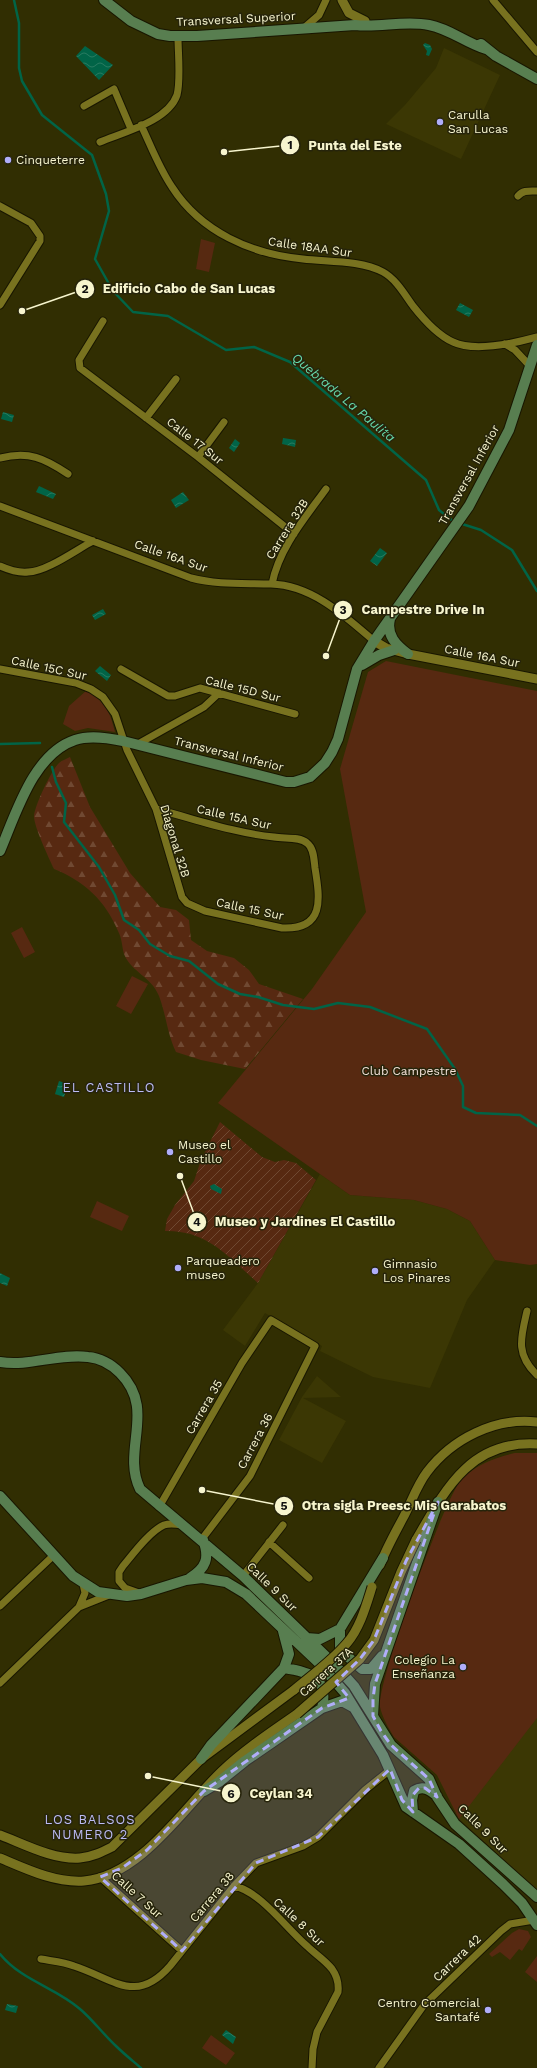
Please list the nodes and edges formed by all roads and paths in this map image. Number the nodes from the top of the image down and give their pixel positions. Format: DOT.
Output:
graph roads {
  1 [pos="104,0"];
  2 [pos="326,0"];
  3 [pos="342,0"];
  4 [pos="493,0"];
  5 [pos="365,21"];
  6 [pos="355,25"];
  7 [pos="304,28"];
  8 [pos="178,37"];
  9 [pos="486,49"];
  10 [pos="537,52"];
  11 [pos="536,78"];
  12 [pos="84,106"];
  13 [pos="141,125"];
  14 [pos="131,129"];
  15 [pos="100,142"];
  16 [pos="537,191"];
  17 [pos="518,196"];
  18 [pos="0,206"];
  19 [pos="2,295"];
  20 [pos="0,304"];
  21 [pos="103,321"];
  22 [pos="537,338"];
  23 [pos="505,344"];
  24 [pos="537,345"];
  25 [pos="530,366"];
  26 [pos="176,379"];
  27 [pos="146,418"];
  28 [pos="224,422"];
  29 [pos="198,457"];
  30 [pos="0,458"];
  31 [pos="68,474"];
  32 [pos="326,489"];
  33 [pos="0,506"];
  34 [pos="294,534"];
  35 [pos="82,536"];
  36 [pos="93,541"];
  37 [pos="81,548"];
  38 [pos="0,566"];
  39 [pos="272,584"];
  40 [pos="390,619"];
  41 [pos="374,641"];
  42 [pos="394,650"];
  43 [pos="408,654"];
  44 [pos="0,669"];
  45 [pos="121,669"];
  46 [pos="357,669"];
  47 [pos="537,679"];
  48 [pos="219,693"];
  49 [pos="295,714"];
  50 [pos="119,729"];
  51 [pos="157,734"];
  52 [pos="112,739"];
  53 [pos="123,741"];
  54 [pos="138,744"];
  55 [pos="153,748"];
  56 [pos="156,810"];
  57 [pos="0,851"];
  58 [pos="187,903"];
  59 [pos="309,921"];
  60 [pos="527,1311"];
  61 [pos="315,1346"];
  62 [pos="0,1362"];
  63 [pos="537,1375"];
  64 [pos="537,1422"];
  65 [pos="537,1444"];
  66 [pos="0,1496"];
  67 [pos="438,1502"];
  68 [pos="159,1507"];
  69 [pos="185,1525"];
  70 [pos="283,1525"];
  71 [pos="202,1540"];
  72 [pos="269,1542"];
  73 [pos="54,1555"];
  74 [pos="383,1558"];
  75 [pos="243,1576"];
  76 [pos="309,1578"];
  77 [pos="186,1580"];
  78 [pos="83,1584"];
  79 [pos="141,1594"];
  80 [pos="109,1595"];
  81 [pos="0,1606"];
  82 [pos="79,1607"];
  83 [pos="283,1629"];
  84 [pos="340,1629"];
  85 [pos="306,1638"];
  86 [pos="386,1650"];
  87 [pos="284,1668"];
  88 [pos="0,1683"];
  89 [pos="322,1708"];
  90 [pos="355,1708"];
  91 [pos="373,1716"];
  92 [pos="201,1759"];
  93 [pos="390,1770"];
  94 [pos="204,1791"];
  95 [pos="438,1797"];
  96 [pos="413,1812"];
  97 [pos="0,1835"];
  98 [pos="0,1858"];
  99 [pos="100,1877"];
  100 [pos="234,1886"];
  101 [pos="537,1898"];
  102 [pos="536,1922"];
  103 [pos="182,1951"];
  104 [pos="41,1959"];
  105 [pos="312,2068"];
  106 [pos="379,2068"];
  1 -- 8 [label="main road, Transversal Superior"];
  2 -- 7 [label="street"];
  3 -- 5 [label="street"];
  4 -- 10 [label="street"];
  5 -- 6 [label="main road, Transversal Superior"];
  5 -- 9 [label="main road, Transversal Superior"];
  6 -- 7 [label="main road, Transversal Superior"];
  6 -- 9 [label="main road, Transversal Superior"];
  7 -- 8 [label="main road, Transversal Superior"];
  8 -- 13 [label="street"];
  9 -- 11 [label="main road"];
  12 -- 14 [label="street"];
  13 -- 14 [label="street"];
  13 -- 23 [label="street, Calle 18AA Sur"];
  14 -- 15 [label="street"];
  16 -- 17 [label="street"];
  18 -- 19 [label="street"];
  19 -- 20 [label="street"];
  21 -- 27 [label="street, Calle 17 Sur"];
  22 -- 23 [label="street, Calle 18AA Sur"];
  23 -- 25 [label="street"];
  24 -- 25 [label="main road, Transversal Inferior"];
  25 -- 40 [label="main road, Transversal Inferior"];
  26 -- 27 [label="street"];
  27 -- 29 [label="street, Calle 17 Sur"];
  28 -- 29 [label="street"];
  29 -- 34 [label="street, Calle 17 Sur"];
  30 -- 31 [label="street"];
  32 -- 34 [label="street, Carrera 32B"];
  33 -- 35 [label="street, Calle 16A Sur"];
  34 -- 39 [label="street, Carrera 32B"];
  35 -- 36 [label="street, Calle 16A Sur"];
  35 -- 37 [label="street"];
  36 -- 37 [label="street"];
  36 -- 39 [label="street, Calle 16A Sur"];
  37 -- 38 [label="street"];
  39 -- 41 [label="street, Calle 16A Sur"];
  40 -- 41 [label="main road, Transversal Inferior"];
  40 -- 43 [label="main road"];
  41 -- 42 [label="street, Calle 16A Sur"];
  41 -- 46 [label="main road, Transversal Inferior"];
  42 -- 43 [label="street, Calle 16A Sur"];
  42 -- 46 [label="main road"];
  43 -- 47 [label="street, Calle 16A Sur"];
  44 -- 50 [label="street, Calle 15C Sur"];
  45 -- 48 [label="street, Calle 15D Sur"];
  46 -- 55 [label="main road, Transversal Inferior"];
  48 -- 49 [label="street, Calle 15D Sur"];
  48 -- 51 [label="street"];
  50 -- 52 [label="street"];
  50 -- 53 [label="street, Calle 15C Sur"];
  51 -- 54 [label="street"];
  51 -- 55 [label="street"];
  52 -- 53 [label="main road, Transversal Inferior"];
  52 -- 57 [label="main road, Transversal Inferior"];
  53 -- 54 [label="main road, Transversal Inferior"];
  53 -- 56 [label="street, Diagonal 32B"];
  54 -- 55 [label="main road, Transversal Inferior"];
  56 -- 58 [label="street, Diagonal 32B"];
  56 -- 59 [label="street, Calle 15A Sur"];
  58 -- 59 [label="street, Calle 15 Sur"];
  60 -- 63 [label="street"];
  61 -- 68 [label="street, Carrera 35"];
  61 -- 71 [label="street, Carrera 36"];
  62 -- 68 [label="main road, Calle 9 Sur"];
  64 -- 74 [label="street, Carrera 37A"];
  65 -- 67 [label="street, Carrera 37A"];
  66 -- 73 [label="main road, Calle 9 Sur"];
  67 -- 86 [label="main road"];
  67 -- 94 [label="street, Carrera 37A, bridge"];
  68 -- 69 [label="main road, Calle 9 Sur"];
  69 -- 71 [label="main road, Calle 9 Sur"];
  69 -- 79 [label="street"];
  70 -- 72 [label="street"];
  71 -- 75 [label="main road, Calle 9 Sur"];
  71 -- 77 [label="main road"];
  72 -- 75 [label="street"];
  72 -- 76 [label="street"];
  73 -- 78 [label="main road, Calle 9 Sur"];
  73 -- 81 [label="street"];
  74 -- 84 [label="main road"];
  74 -- 92 [label="street, Carrera 37A, bridge"];
  75 -- 85 [label="main road, Calle 9 Sur"];
  77 -- 79 [label="main road, Calle 9 Sur"];
  77 -- 83 [label="main road, Calle 9 Sur"];
  78 -- 80 [label="main road, Calle 9 Sur"];
  78 -- 82 [label="street"];
  79 -- 80 [label="main road, Calle 9 Sur"];
  80 -- 82 [label="street"];
  82 -- 88 [label="street"];
  83 -- 87 [label="main road"];
  83 -- 90 [label="main road, Calle 9 Sur"];
  84 -- 85 [label="main road"];
  84 -- 86 [label="main road"];
  85 -- 91 [label="main road, Calle 9 Sur"];
  86 -- 91 [label="main road"];
  87 -- 89 [label="main road"];
  87 -- 92 [label="main road"];
  89 -- 90 [label="main road"];
  89 -- 94 [label="main road"];
  90 -- 93 [label="main road, Calle 9 Sur"];
  91 -- 95 [label="main road, Calle 9 Sur"];
  92 -- 97 [label="street, Carrera 37A"];
  93 -- 96 [label="main road, Calle 9 Sur"];
  93 -- 100 [label="street, Carrera 38"];
  94 -- 99 [label="street, Carrera 37A"];
  95 -- 96 [label="main road"];
  95 -- 101 [label="main road, Calle 9 Sur"];
  96 -- 102 [label="main road, Calle 9 Sur"];
  98 -- 99 [label="street, Calle 7 Sur"];
  99 -- 103 [label="street, Calle 7 Sur"];
  100 -- 103 [label="street, Carrera 38"];
  100 -- 105 [label="street, Calle 8 Sur"];
  102 -- 106 [label="street, Carrera 42"];
  103 -- 104 [label="street, Carrera 38"];
}
